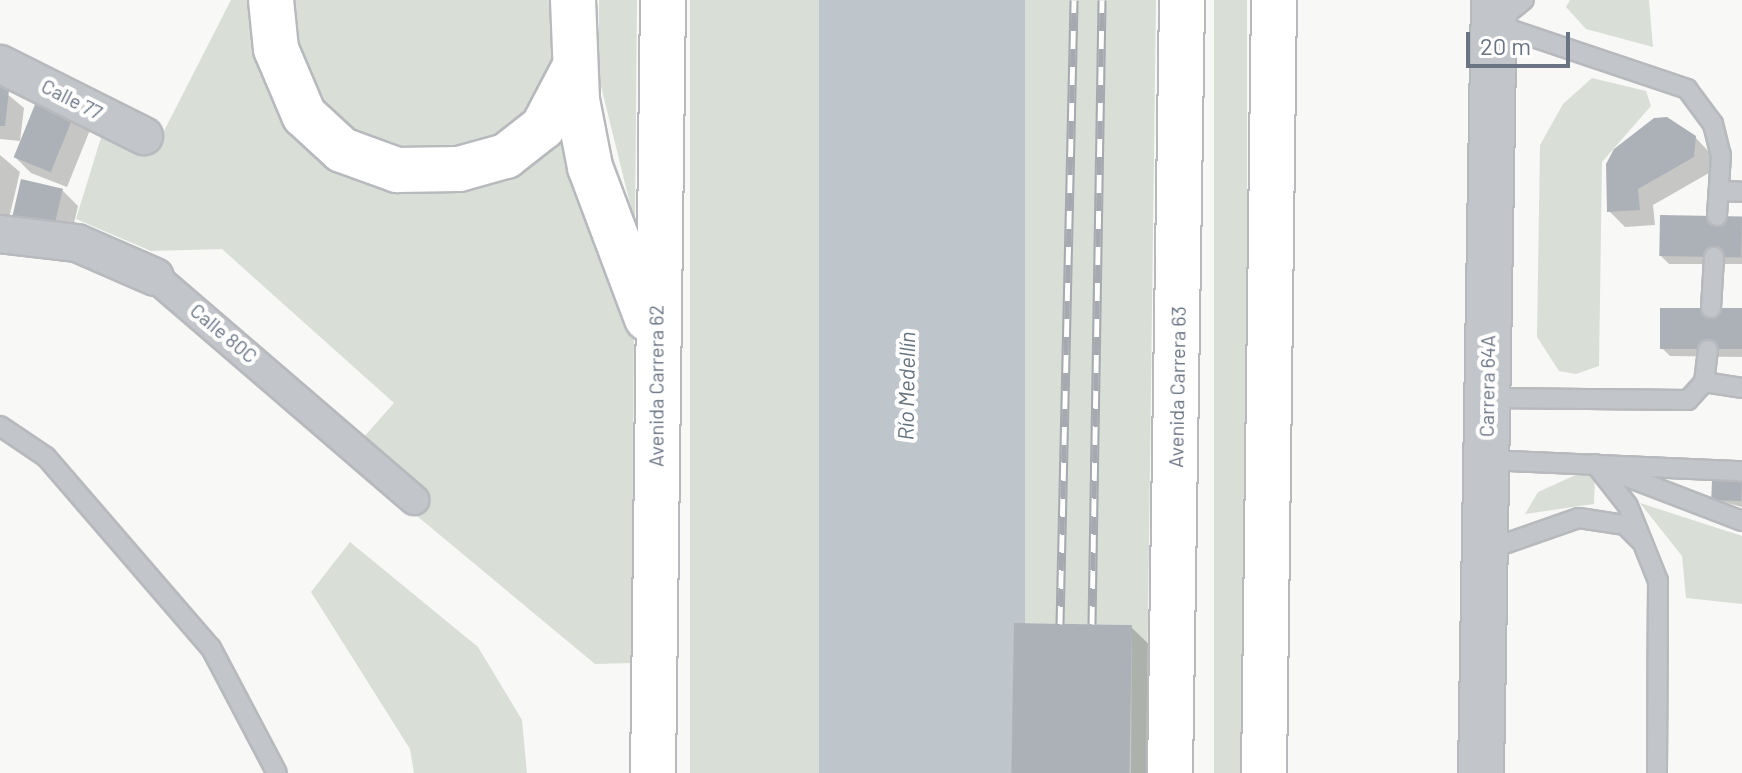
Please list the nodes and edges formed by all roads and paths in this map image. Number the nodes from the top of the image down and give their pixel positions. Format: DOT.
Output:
graph roads {
  1 [pos="271,0"];
  2 [pos="573,0"];
  3 [pos="663,0"];
  4 [pos="1182,0"];
  5 [pos="1274,0"];
  6 [pos="1504,8"];
  7 [pos="0,64"];
  8 [pos="574,68"];
  9 [pos="144,136"];
  10 [pos="1719,191"];
  11 [pos="1742,192"];
  12 [pos="1717,216"];
  13 [pos="0,234"];
  14 [pos="1714,257"];
  15 [pos="155,277"];
  16 [pos="1711,308"];
  17 [pos="655,340"];
  18 [pos="1708,350"];
  19 [pos="1704,382"];
  20 [pos="1742,388"];
  21 [pos="1487,398"];
  22 [pos="0,426"];
  23 [pos="1486,460"];
  24 [pos="1595,464"];
  25 [pos="1742,471"];
  26 [pos="414,500"];
  27 [pos="1742,521"];
  28 [pos="1645,544"];
  29 [pos="1485,551"];
  30 [pos="277,773"];
  31 [pos="653,773"];
  32 [pos="1170,773"];
  33 [pos="1264,773"];
  34 [pos="1481,773"];
  35 [pos="1657,773"];
  1 -- 8 [label="highway"];
  2 -- 8 [label="highway"];
  3 -- 17 [label="highway, Avenida Carrera 62"];
  4 -- 32 [label="highway, Avenida Carrera 63"];
  5 -- 33 [label="highway"];
  6 -- 10 [label="lane"];
  6 -- 21 [label="street, Carrera 64A"];
  7 -- 9 [label="street, Calle 77"];
  8 -- 17 [label="highway"];
  10 -- 11 [label="lane"];
  10 -- 12 [label="lane"];
  13 -- 15 [label="street, Calle 80C"];
  14 -- 16 [label="lane"];
  15 -- 26 [label="street, Calle 80C"];
  17 -- 31 [label="highway, Avenida Carrera 62"];
  18 -- 19 [label="lane"];
  19 -- 20 [label="lane"];
  19 -- 21 [label="lane"];
  21 -- 23 [label="street, Carrera 64A"];
  22 -- 30 [label="lane"];
  23 -- 24 [label="lane"];
  23 -- 29 [label="street, Carrera 64A"];
  24 -- 25 [label="lane"];
  24 -- 27 [label="lane"];
  24 -- 28 [label="lane"];
  28 -- 29 [label="lane"];
  28 -- 35 [label="lane"];
  29 -- 34 [label="street, Carrera 64A"];
}
